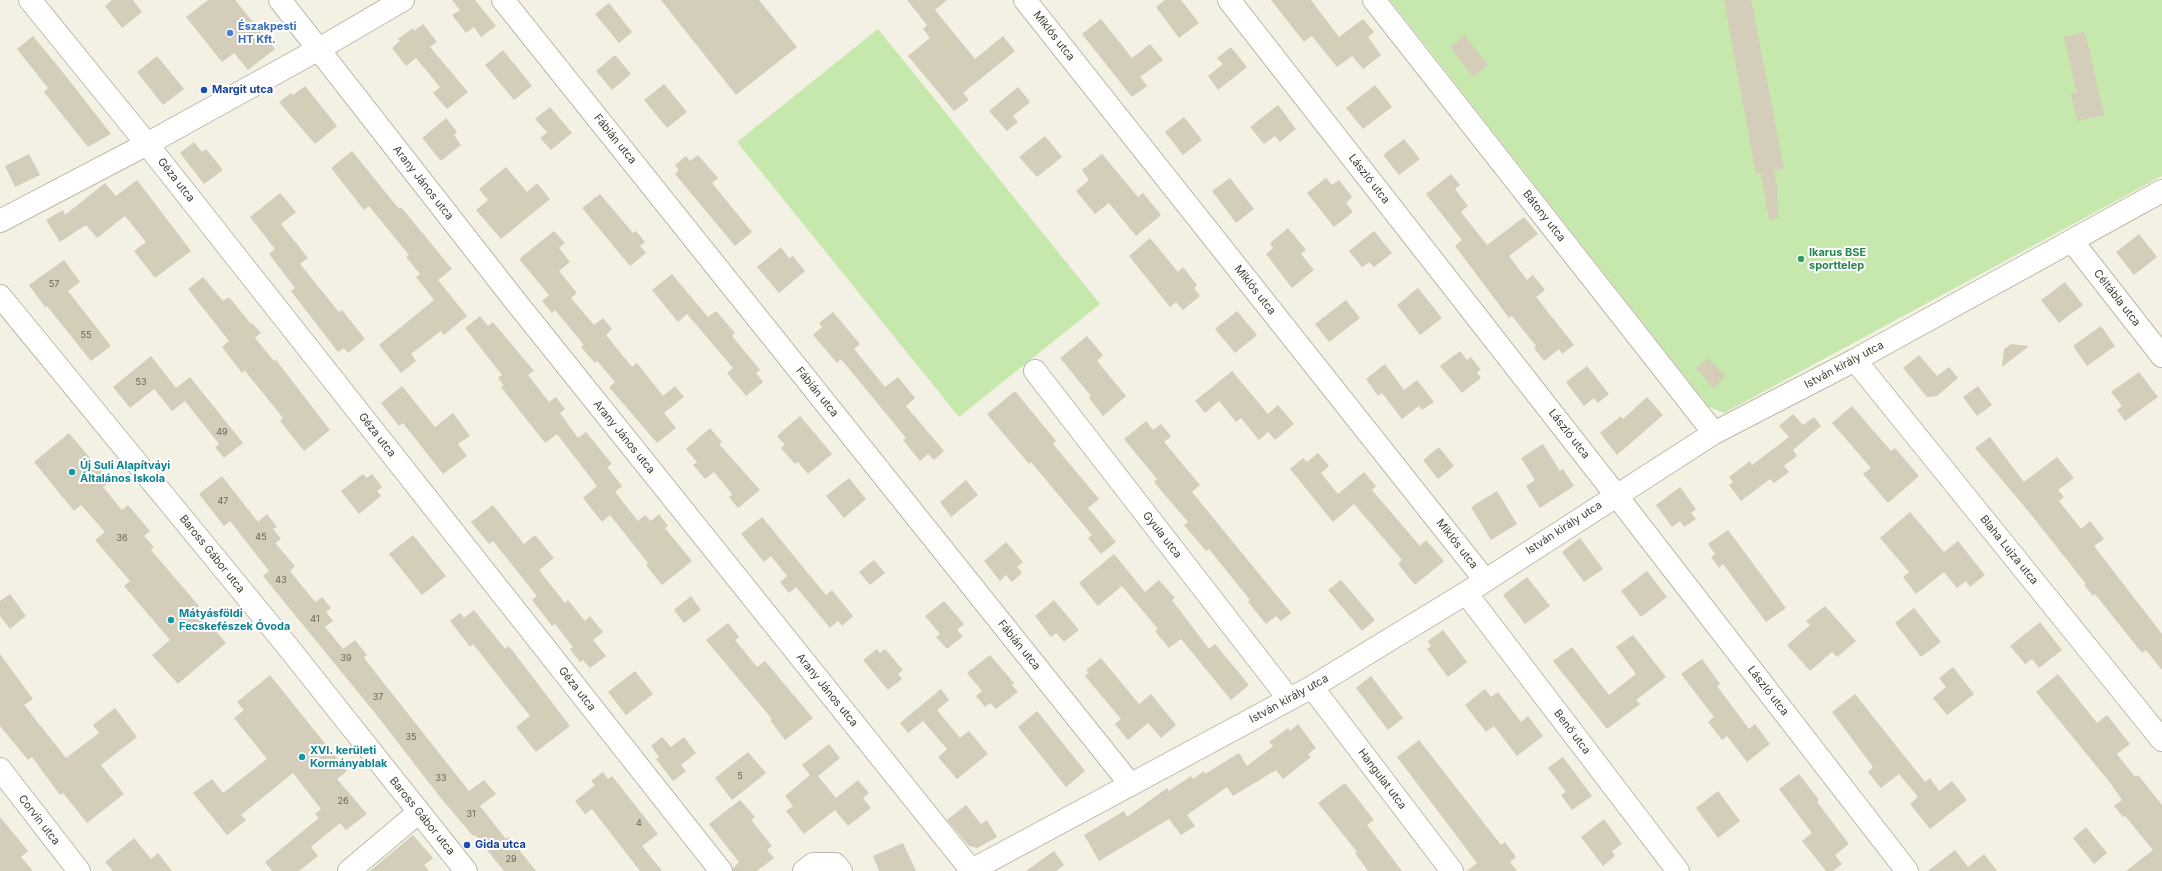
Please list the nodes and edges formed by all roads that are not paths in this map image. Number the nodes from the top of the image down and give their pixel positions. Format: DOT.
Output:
graph roads {
  1 [pos="30,0"];
  2 [pos="280,0"];
  3 [pos="403,0"];
  4 [pos="503,0"];
  5 [pos="1025,0"];
  6 [pos="1228,0"];
  7 [pos="1374,0"];
  8 [pos="319,49"];
  9 [pos="147,144"];
  10 [pos="2162,191"];
  11 [pos="0,221"];
  12 [pos="2072,240"];
  13 [pos="0,296"];
  14 [pos="2162,356"];
  15 [pos="1856,360"];
  16 [pos="1035,371"];
  17 [pos="1714,433"];
  18 [pos="1616,495"];
  19 [pos="1485,580"];
  20 [pos="1466,592"];
  21 [pos="1312,687"];
  22 [pos="1290,699"];
  23 [pos="2162,740"];
  24 [pos="0,769"];
  25 [pos="1130,785"];
  26 [pos="419,812"];
  27 [pos="808,868"];
  28 [pos="79,871"];
  29 [pos="349,871"];
  30 [pos="466,871"];
  31 [pos="721,871"];
  32 [pos="841,871"];
  33 [pos="971,871"];
  34 [pos="1452,871"];
  35 [pos="1678,871"];
  36 [pos="1907,871"];
  1 -- 9 [label="street, Géza utca"];
  2 -- 8 [label="street, Arany János utca"];
  3 -- 8 [label="street"];
  4 -- 25 [label="street, Fábián utca"];
  5 -- 19 [label="street, Miklós utca"];
  6 -- 18 [label="street, László utca"];
  7 -- 17 [label="street, Bátony utca"];
  8 -- 9 [label="street"];
  8 -- 33 [label="street, Arany János utca"];
  9 -- 11 [label="street"];
  9 -- 31 [label="street, Géza utca"];
  10 -- 12 [label="street, István király utca"];
  12 -- 14 [label="street, Céltábla utca"];
  12 -- 15 [label="street, István király utca"];
  13 -- 26 [label="street, Baross Gábor utca"];
  15 -- 17 [label="street, István király utca"];
  15 -- 23 [label="street, Blaha Lujza utca"];
  16 -- 22 [label="street, Gyula utca"];
  17 -- 18 [label="street, István király utca"];
  18 -- 19 [label="street, István király utca"];
  18 -- 36 [label="street, László utca"];
  19 -- 20 [label="street, István király utca"];
  20 -- 21 [label="street, István király utca"];
  20 -- 35 [label="street, Benő utca"];
  21 -- 22 [label="street, István király utca"];
  21 -- 34 [label="street, Hangulat utca"];
  22 -- 25 [label="street, István király utca"];
  24 -- 28 [label="street, Corvin utca"];
  25 -- 33 [label="street, István király utca"];
  26 -- 29 [label="street"];
  26 -- 30 [label="street, Baross Gábor utca"];
  27 -- 32 [label="street"];
}
